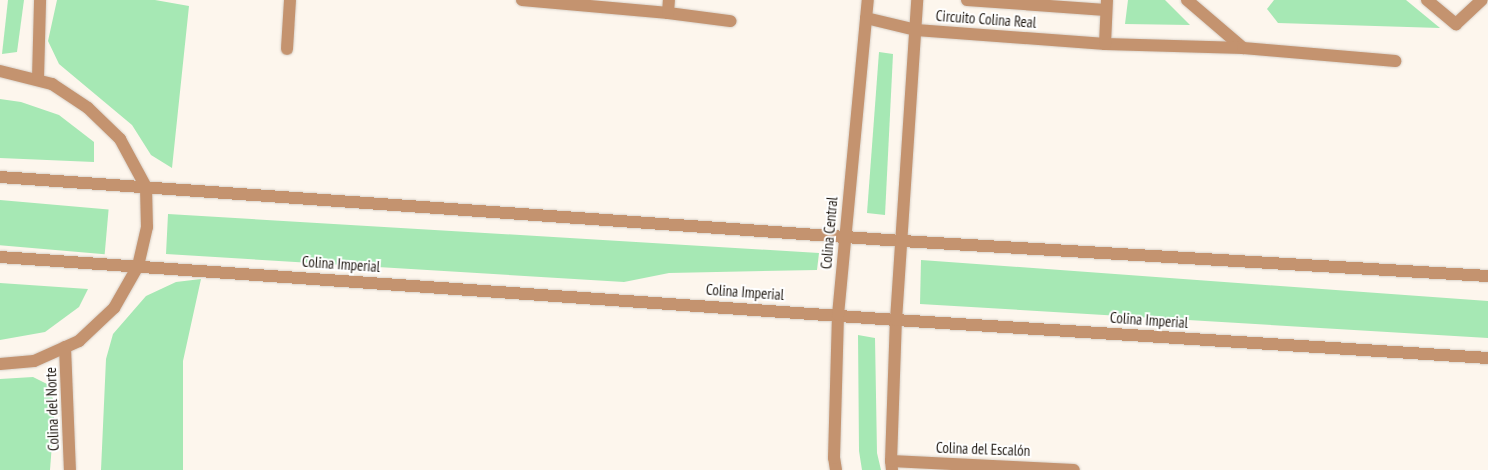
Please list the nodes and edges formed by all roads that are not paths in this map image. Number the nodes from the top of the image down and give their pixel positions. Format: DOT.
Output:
graph roads {
  1 [pos="40,0"];
  2 [pos="290,0"];
  3 [pos="522,0"];
  4 [pos="868,0"];
  5 [pos="917,0"];
  6 [pos="967,0"];
  7 [pos="1187,0"];
  8 [pos="1427,0"];
  9 [pos="1482,0"];
  10 [pos="1107,5"];
  11 [pos="668,6"];
  12 [pos="866,18"];
  13 [pos="730,21"];
  14 [pos="916,30"];
  15 [pos="1104,44"];
  16 [pos="1243,48"];
  17 [pos="287,49"];
  18 [pos="1395,61"];
  19 [pos="0,71"];
  20 [pos="38,79"];
  21 [pos="0,177"];
  22 [pos="146,187"];
  23 [pos="845,236"];
  24 [pos="902,241"];
  25 [pos="0,257"];
  26 [pos="138,266"];
  27 [pos="1488,276"];
  28 [pos="838,315"];
  29 [pos="896,320"];
  30 [pos="65,347"];
  31 [pos="1488,358"];
  32 [pos="0,364"];
  33 [pos="892,466"];
  34 [pos="70,470"];
  35 [pos="836,470"];
  36 [pos="1074,470"];
  1 -- 20 [label="street"];
  2 -- 17 [label="street"];
  3 -- 11 [label="street"];
  4 -- 12 [label="street, Colina Central"];
  5 -- 14 [label="street"];
  6 -- 10 [label="street, Circuito Colina Real"];
  7 -- 16 [label="street"];
  8 -- 9 [label="street"];
  10 -- 15 [label="street, Circuito Colina Real"];
  11 -- 13 [label="street"];
  12 -- 14 [label="street, Circuito Colina Real"];
  12 -- 23 [label="street, Colina Central"];
  14 -- 15 [label="street, Circuito Colina Real"];
  14 -- 24 [label="street"];
  15 -- 16 [label="street, Circuito Colina Real"];
  16 -- 18 [label="street, Circuito Colina Real"];
  19 -- 20 [label="street"];
  20 -- 22 [label="street"];
  21 -- 22 [label="street"];
  22 -- 23 [label="street"];
  22 -- 26 [label="street"];
  23 -- 24 [label="street"];
  23 -- 28 [label="street, Colina Central"];
  24 -- 27 [label="street"];
  24 -- 29 [label="street"];
  25 -- 26 [label="street, Colina Imperial"];
  26 -- 28 [label="street, Colina Imperial"];
  26 -- 30 [label="street"];
  28 -- 29 [label="street, Colina Imperial"];
  28 -- 35 [label="street, Colina Central"];
  29 -- 31 [label="street, Colina Imperial"];
  29 -- 33 [label="street"];
  30 -- 32 [label="street"];
  30 -- 34 [label="street, Colina del Norte"];
  33 -- 36 [label="street, Colina del Escalón"];
}
